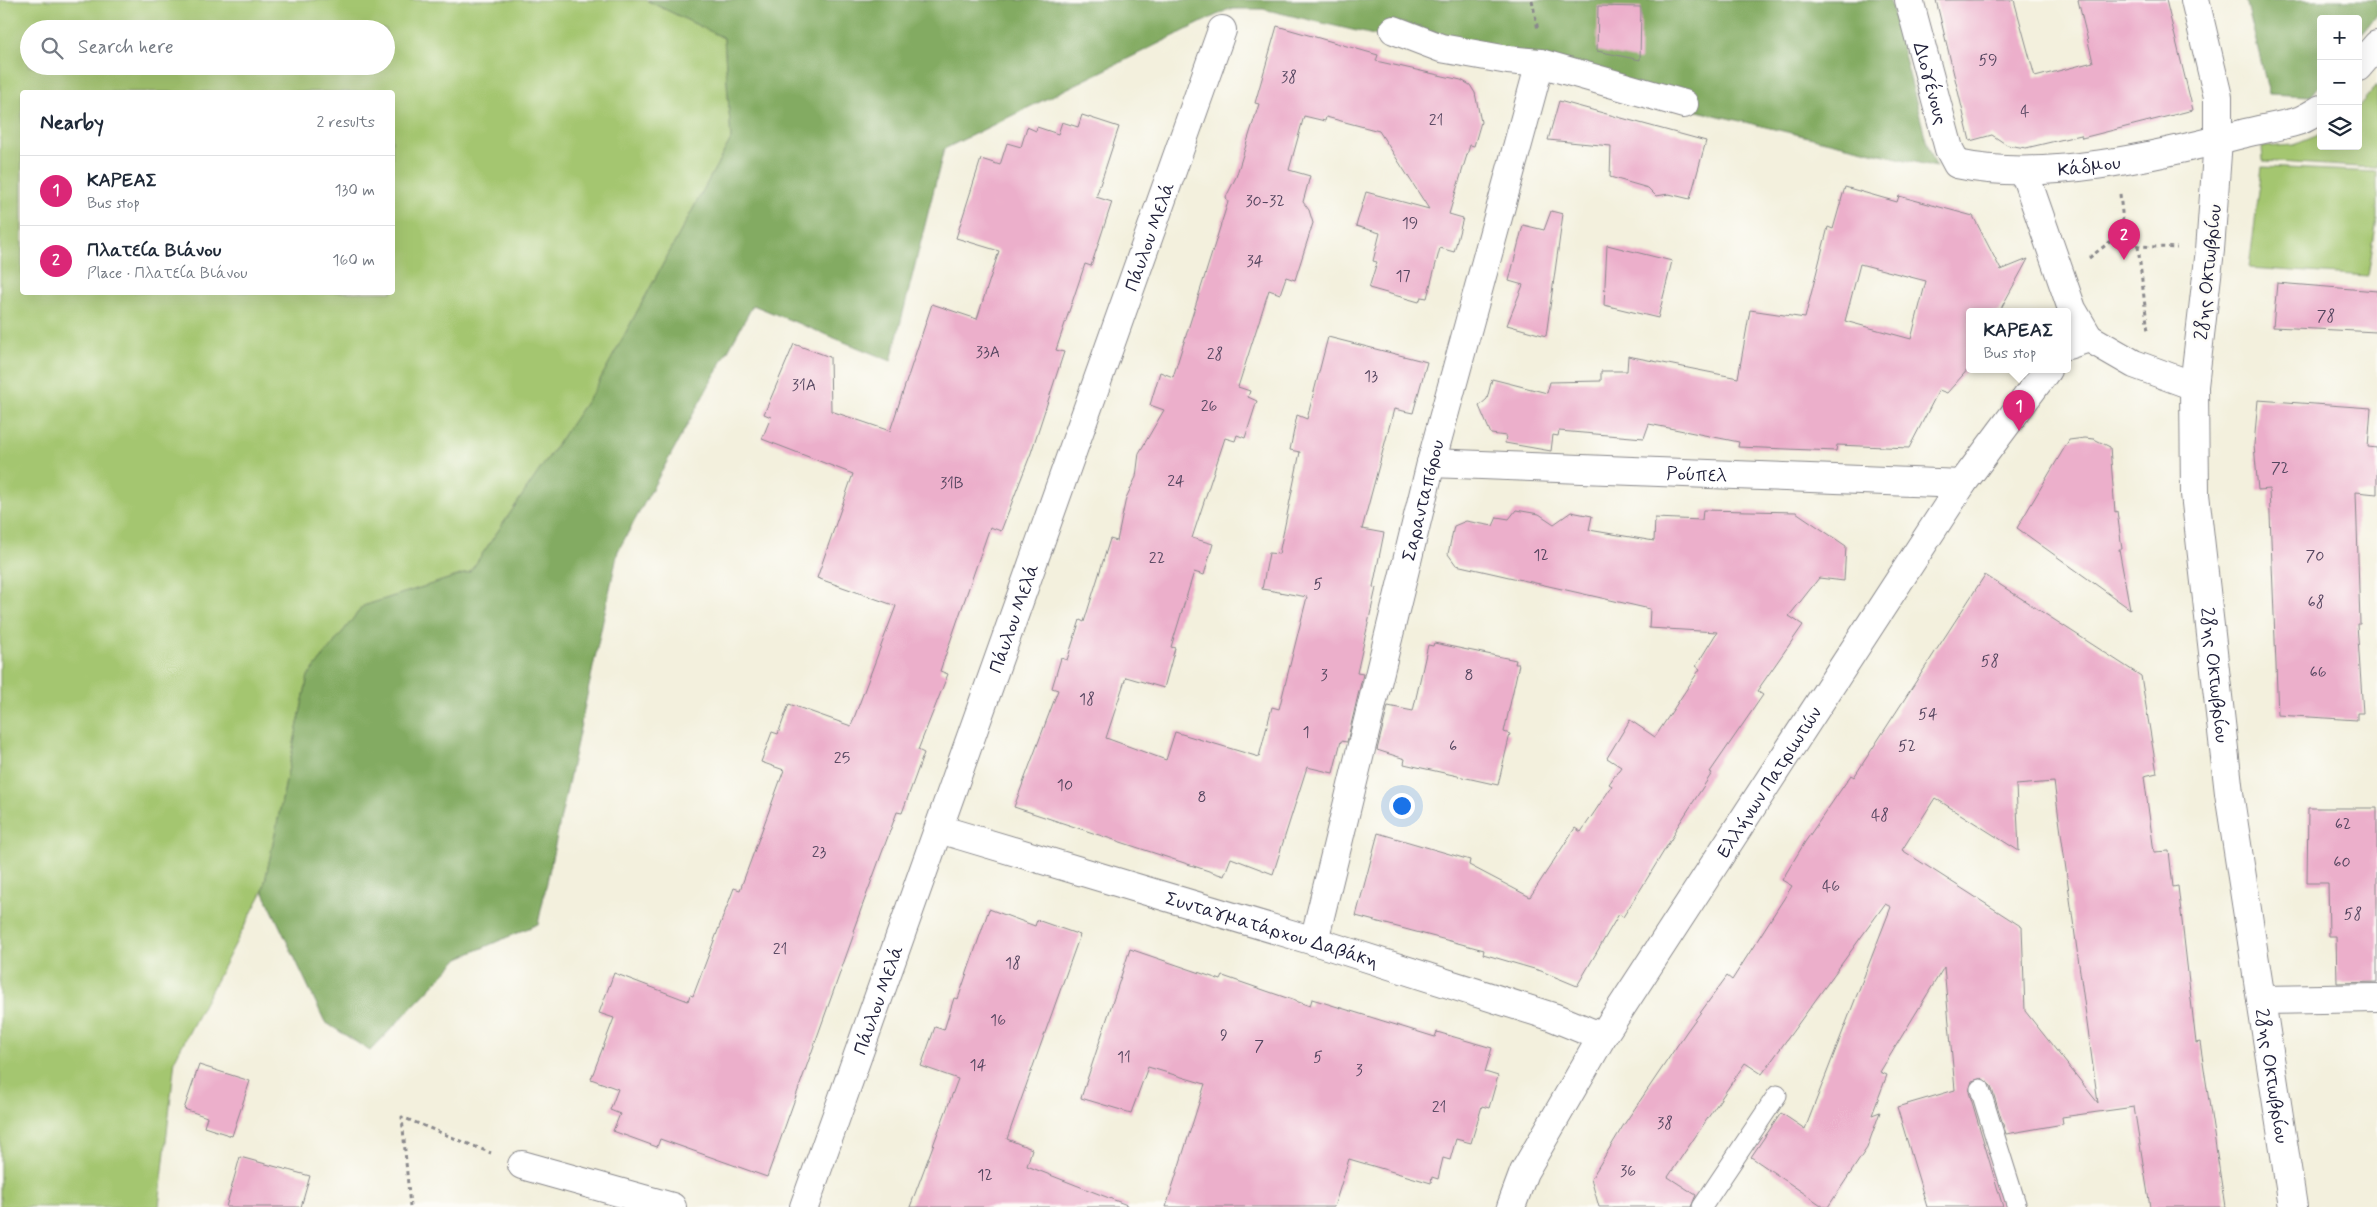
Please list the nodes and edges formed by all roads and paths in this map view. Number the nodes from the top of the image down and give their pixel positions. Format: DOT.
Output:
graph roads {
  1 [pos="1909,0"];
  2 [pos="2195,0"];
  3 [pos="1222,30"];
  4 [pos="1394,30"];
  5 [pos="2377,45"];
  6 [pos="2362,62"];
  7 [pos="1540,63"];
  8 [pos="1684,104"];
  9 [pos="2317,111"];
  10 [pos="2218,140"];
  11 [pos="2115,162"];
  12 [pos="1957,164"];
  13 [pos="2024,171"];
  14 [pos="2124,231"];
  15 [pos="2138,246"];
  16 [pos="2210,250"];
  17 [pos="2062,280"];
  18 [pos="2078,341"];
  19 [pos="2152,370"];
  20 [pos="2044,373"];
  21 [pos="2194,386"];
  22 [pos="1431,463"];
  23 [pos="1962,484"];
  24 [pos="939,829"];
  25 [pos="1314,941"];
  26 [pos="2377,998"];
  27 [pos="2261,1000"];
  28 [pos="1602,1036"];
  29 [pos="1980,1089"];
  30 [pos="1777,1095"];
  31 [pos="522,1165"];
  32 [pos="410,1207"];
  33 [pos="672,1207"];
  34 [pos="804,1207"];
  35 [pos="1512,1207"];
  36 [pos="1702,1207"];
  37 [pos="2018,1207"];
  38 [pos="2293,1207"];
  1 -- 12 [label="street, Διογένους"];
  2 -- 10 [label="street, 28ης Οκτωβρίου"];
  3 -- 24 [label="street, Πάυλου Μελά"];
  4 -- 7 [label="street"];
  5 -- 6 [label="street"];
  7 -- 8 [label="street"];
  7 -- 22 [label="street, Σαρανταπόρου"];
  9 -- 10 [label="street, Κάδμου"];
  10 -- 11 [label="street, Κάδμου"];
  10 -- 16 [label="street, 28ης Οκτωβρίου"];
  11 -- 13 [label="street, Κάδμου"];
  11 -- 14 [label="path"];
  12 -- 13 [label="street, Κάδμου"];
  13 -- 17 [label="street"];
  14 -- 15 [label="path"];
  14 -- 17 [label="path"];
  15 -- 16 [label="path"];
  15 -- 19 [label="path"];
  16 -- 21 [label="street, 28ης Οκτωβρίου"];
  17 -- 18 [label="street"];
  18 -- 19 [label="street"];
  19 -- 21 [label="street"];
  20 -- 23 [label="street, Ελλήνων Πατριωτών"];
  21 -- 27 [label="street, 28ης Οκτωβρίου"];
  22 -- 23 [label="street, Ρούπελ"];
  22 -- 25 [label="street, Σαρανταπόρου"];
  23 -- 28 [label="street, Ελλήνων Πατριωτών"];
  24 -- 25 [label="street, Συνταγματάρχου Δαβάκη"];
  24 -- 34 [label="street, Πάυλου Μελά"];
  25 -- 28 [label="street, Συνταγματάρχου Δαβάκη"];
  26 -- 27 [label="street"];
  27 -- 38 [label="street, 28ης Οκτωβρίου"];
  28 -- 35 [label="street, Ελλήνων Πατριωτών"];
  29 -- 37 [label="lane"];
  30 -- 36 [label="lane"];
  31 -- 32 [label="path"];
  31 -- 33 [label="street"];
}
